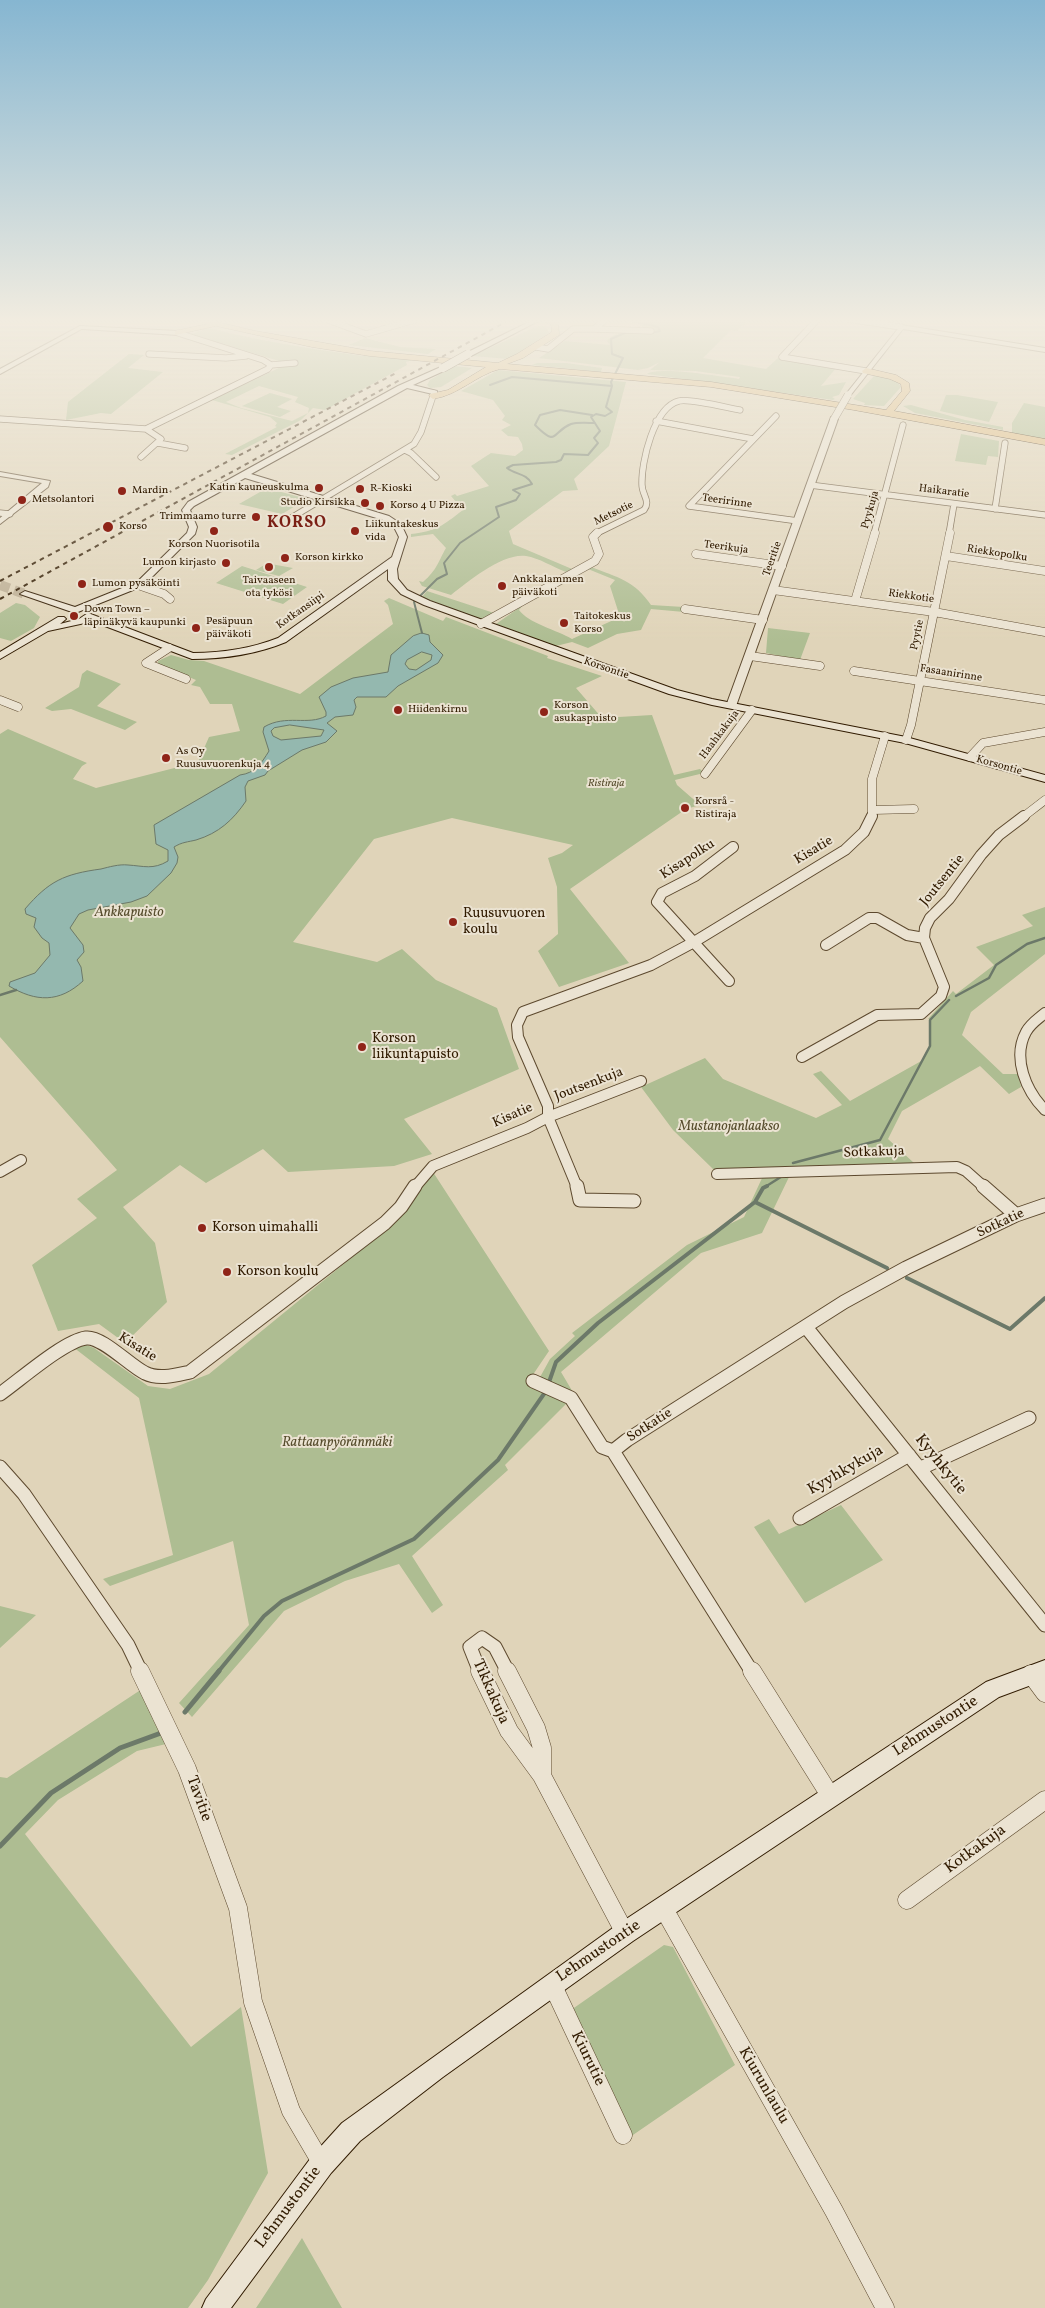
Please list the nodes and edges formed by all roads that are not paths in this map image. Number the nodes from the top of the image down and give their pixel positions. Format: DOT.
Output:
graph roads {
  1 [pos="113,427"];
  2 [pos="151,427"];
  3 [pos="333,427"];
  4 [pos="422,427"];
  5 [pos="655,427"];
  6 [pos="687,427"];
  7 [pos="765,427"];
  8 [pos="831,427"];
  9 [pos="903,427"];
  10 [pos="962,427"];
  11 [pos="146,429"];
  12 [pos="753,439"];
  13 [pos="1045,442"];
  14 [pos="158,443"];
  15 [pos="1005,443"];
  16 [pos="185,448"];
  17 [pos="405,450"];
  18 [pos="141,457"];
  19 [pos="0,474"];
  20 [pos="245,475"];
  21 [pos="436,477"];
  22 [pos="810,485"];
  23 [pos="886,495"];
  24 [pos="326,498"];
  25 [pos="954,504"];
  26 [pos="995,509"];
  27 [pos="0,513"];
  28 [pos="10,514"];
  29 [pos="1045,515"];
  30 [pos="291,518"];
  31 [pos="0,522"];
  32 [pos="798,522"];
  33 [pos="696,554"];
  34 [pos="946,556"];
  35 [pos="396,558"];
  36 [pos="782,566"];
  37 [pos="1045,571"];
  38 [pos="392,577"];
  39 [pos="366,580"];
  40 [pos="138,585"];
  41 [pos="773,590"];
  42 [pos="25,594"];
  43 [pos="104,599"];
  44 [pos="170,599"];
  45 [pos="855,601"];
  46 [pos="45,602"];
  47 [pos="75,609"];
  48 [pos="685,609"];
  49 [pos="934,612"];
  50 [pos="88,614"];
  51 [pos="67,619"];
  52 [pos="763,620"];
  53 [pos="482,624"];
  54 [pos="106,625"];
  55 [pos="1045,632"];
  56 [pos="170,648"];
  57 [pos="0,656"];
  58 [pos="750,656"];
  59 [pos="820,666"];
  60 [pos="854,671"];
  61 [pos="186,679"];
  62 [pos="920,680"];
  63 [pos="0,700"];
  64 [pos="1045,700"];
  65 [pos="732,706"];
  66 [pos="18,707"];
  67 [pos="752,710"];
  68 [pos="1045,732"];
  69 [pos="885,736"];
  70 [pos="906,740"];
  71 [pos="970,757"];
  72 [pos="706,774"];
  73 [pos="1045,779"];
  74 [pos="1045,800"];
  75 [pos="914,809"];
  76 [pos="873,810"];
  77 [pos="733,847"];
  78 [pos="924,938"];
  79 [pos="694,942"];
  80 [pos="826,945"];
  81 [pos="730,981"];
  82 [pos="1045,1014"];
  83 [pos="802,1058"];
  84 [pos="641,1081"];
  85 [pos="1045,1110"];
  86 [pos="548,1117"];
  87 [pos="21,1160"];
  88 [pos="0,1172"];
  89 [pos="717,1174"];
  90 [pos="634,1201"];
  91 [pos="1045,1204"];
  92 [pos="1016,1215"];
  93 [pos="806,1327"];
  94 [pos="533,1381"];
  95 [pos="0,1394"];
  96 [pos="1029,1418"];
  97 [pos="613,1451"];
  98 [pos="909,1455"];
  99 [pos="0,1467"];
  100 [pos="921,1468"];
  101 [pos="800,1518"];
  102 [pos="1045,1625"];
  103 [pos="1038,1672"];
  104 [pos="1045,1693"];
  105 [pos="542,1776"];
  106 [pos="832,1797"];
  107 [pos="1045,1800"];
  108 [pos="907,1900"];
  109 [pos="664,1909"];
  110 [pos="625,1933"];
  111 [pos="552,1984"];
  112 [pos="623,2134"];
  113 [pos="322,2164"];
  114 [pos="215,2308"];
  115 [pos="885,2308"];
  1 -- 11 [label="street"];
  2 -- 11 [label="street"];
  3 -- 20 [label="main road"];
  4 -- 17 [label="street"];
  5 -- 53 [label="street, Metsotie"];
  6 -- 12 [label="street"];
  7 -- 12 [label="street, Teeririnne"];
  8 -- 22 [label="street, Teeritie, bridge"];
  9 -- 23 [label="street, Pyykuja"];
  10 -- 13 [label="main road"];
  11 -- 14 [label="street"];
  12 -- 32 [label="street, Teeririnne"];
  14 -- 16 [label="street"];
  14 -- 18 [label="street"];
  15 -- 26 [label="street"];
  17 -- 21 [label="street"];
  17 -- 24 [label="street"];
  19 -- 28 [label="street"];
  20 -- 24 [label="main road"];
  20 -- 40 [label="main road"];
  22 -- 23 [label="street, Haikaratie"];
  22 -- 32 [label="street, Teeritie"];
  23 -- 25 [label="street, Haikaratie"];
  23 -- 45 [label="street, Pyykuja"];
  24 -- 30 [label="street"];
  24 -- 35 [label="main road"];
  25 -- 26 [label="street, Haikaratie"];
  25 -- 34 [label="street, Pyytie"];
  26 -- 29 [label="street, Haikaratie"];
  27 -- 28 [label="street"];
  28 -- 31 [label="street"];
  32 -- 36 [label="street, Teeritie"];
  33 -- 36 [label="street, Teerikuja"];
  34 -- 37 [label="street, Riekkopolku"];
  34 -- 49 [label="street, Pyytie"];
  35 -- 38 [label="main road"];
  35 -- 39 [label="main road, Kotkansiipi"];
  36 -- 41 [label="street, Teeritie"];
  38 -- 39 [label="main road, Kotkansiipi"];
  38 -- 53 [label="main road, Korsontie"];
  39 -- 56 [label="main road, Kotkansiipi"];
  40 -- 43 [label="main road"];
  40 -- 44 [label="street"];
  41 -- 45 [label="street, Riekkotie"];
  41 -- 52 [label="street, Teeritie"];
  42 -- 46 [label="main road"];
  43 -- 47 [label="main road"];
  43 -- 50 [label="main road"];
  45 -- 49 [label="street, Riekkotie"];
  46 -- 47 [label="main road, Kotkansiipi"];
  46 -- 51 [label="main road"];
  47 -- 50 [label="main road, Kotkansiipi"];
  47 -- 51 [label="main road"];
  48 -- 52 [label="street"];
  49 -- 55 [label="street, Riekkotie"];
  49 -- 62 [label="street, Pyytie"];
  50 -- 51 [label="main road"];
  50 -- 54 [label="main road, Kotkansiipi"];
  51 -- 54 [label="main road, Kotkansiipi"];
  51 -- 57 [label="main road"];
  52 -- 58 [label="street, Teeritie"];
  53 -- 65 [label="main road, Korsontie"];
  54 -- 56 [label="main road, Kotkansiipi"];
  56 -- 61 [label="street"];
  58 -- 59 [label="street"];
  58 -- 65 [label="street, Teeritie"];
  60 -- 62 [label="street, Fasaanirinne"];
  62 -- 64 [label="street, Fasaanirinne"];
  62 -- 70 [label="street, Pyytie"];
  63 -- 66 [label="street"];
  65 -- 67 [label="main road, Korsontie"];
  67 -- 69 [label="main road, Korsontie"];
  67 -- 72 [label="street, Haahkakuja"];
  68 -- 71 [label="street"];
  69 -- 70 [label="main road, Korsontie"];
  69 -- 76 [label="street, Kisatie"];
  70 -- 71 [label="main road, Korsontie"];
  71 -- 73 [label="main road, Korsontie"];
  74 -- 78 [label="street, Joutsentie"];
  75 -- 76 [label="street"];
  76 -- 79 [label="street, Kisatie"];
  77 -- 79 [label="street, Kisapolku"];
  78 -- 80 [label="street"];
  78 -- 83 [label="street"];
  79 -- 81 [label="street"];
  79 -- 86 [label="street, Kisatie"];
  82 -- 85 [label="street"];
  84 -- 86 [label="street, Joutsenkuja"];
  86 -- 90 [label="street"];
  86 -- 95 [label="street, Kisatie"];
  87 -- 88 [label="street"];
  89 -- 92 [label="street, Sotkakuja"];
  91 -- 92 [label="street, Sotkatie"];
  92 -- 93 [label="street, Sotkatie"];
  93 -- 97 [label="street, Sotkatie"];
  93 -- 98 [label="street, Kyyhkytie"];
  94 -- 97 [label="street"];
  96 -- 100 [label="street"];
  97 -- 106 [label="street, Sotkatie"];
  98 -- 100 [label="street, Kyyhkytie"];
  98 -- 101 [label="street, Kyyhkykuja"];
  99 -- 113 [label="street, Tavitie"];
  100 -- 102 [label="street, Kyyhkytie"];
  103 -- 104 [label="street"];
  103 -- 106 [label="main road, Lehmustontie"];
  105 -- 105 [label="street, Tikkakuja"];
  105 -- 110 [label="street, Tikkakuja"];
  106 -- 109 [label="main road, Lehmustontie"];
  107 -- 108 [label="street, Kotkakuja"];
  109 -- 110 [label="main road, Lehmustontie"];
  109 -- 115 [label="street, Kiurunlaulu"];
  110 -- 111 [label="main road, Lehmustontie"];
  111 -- 112 [label="street, Kiurutie"];
  111 -- 113 [label="main road, Lehmustontie"];
  113 -- 114 [label="main road, Lehmustontie"];
}
